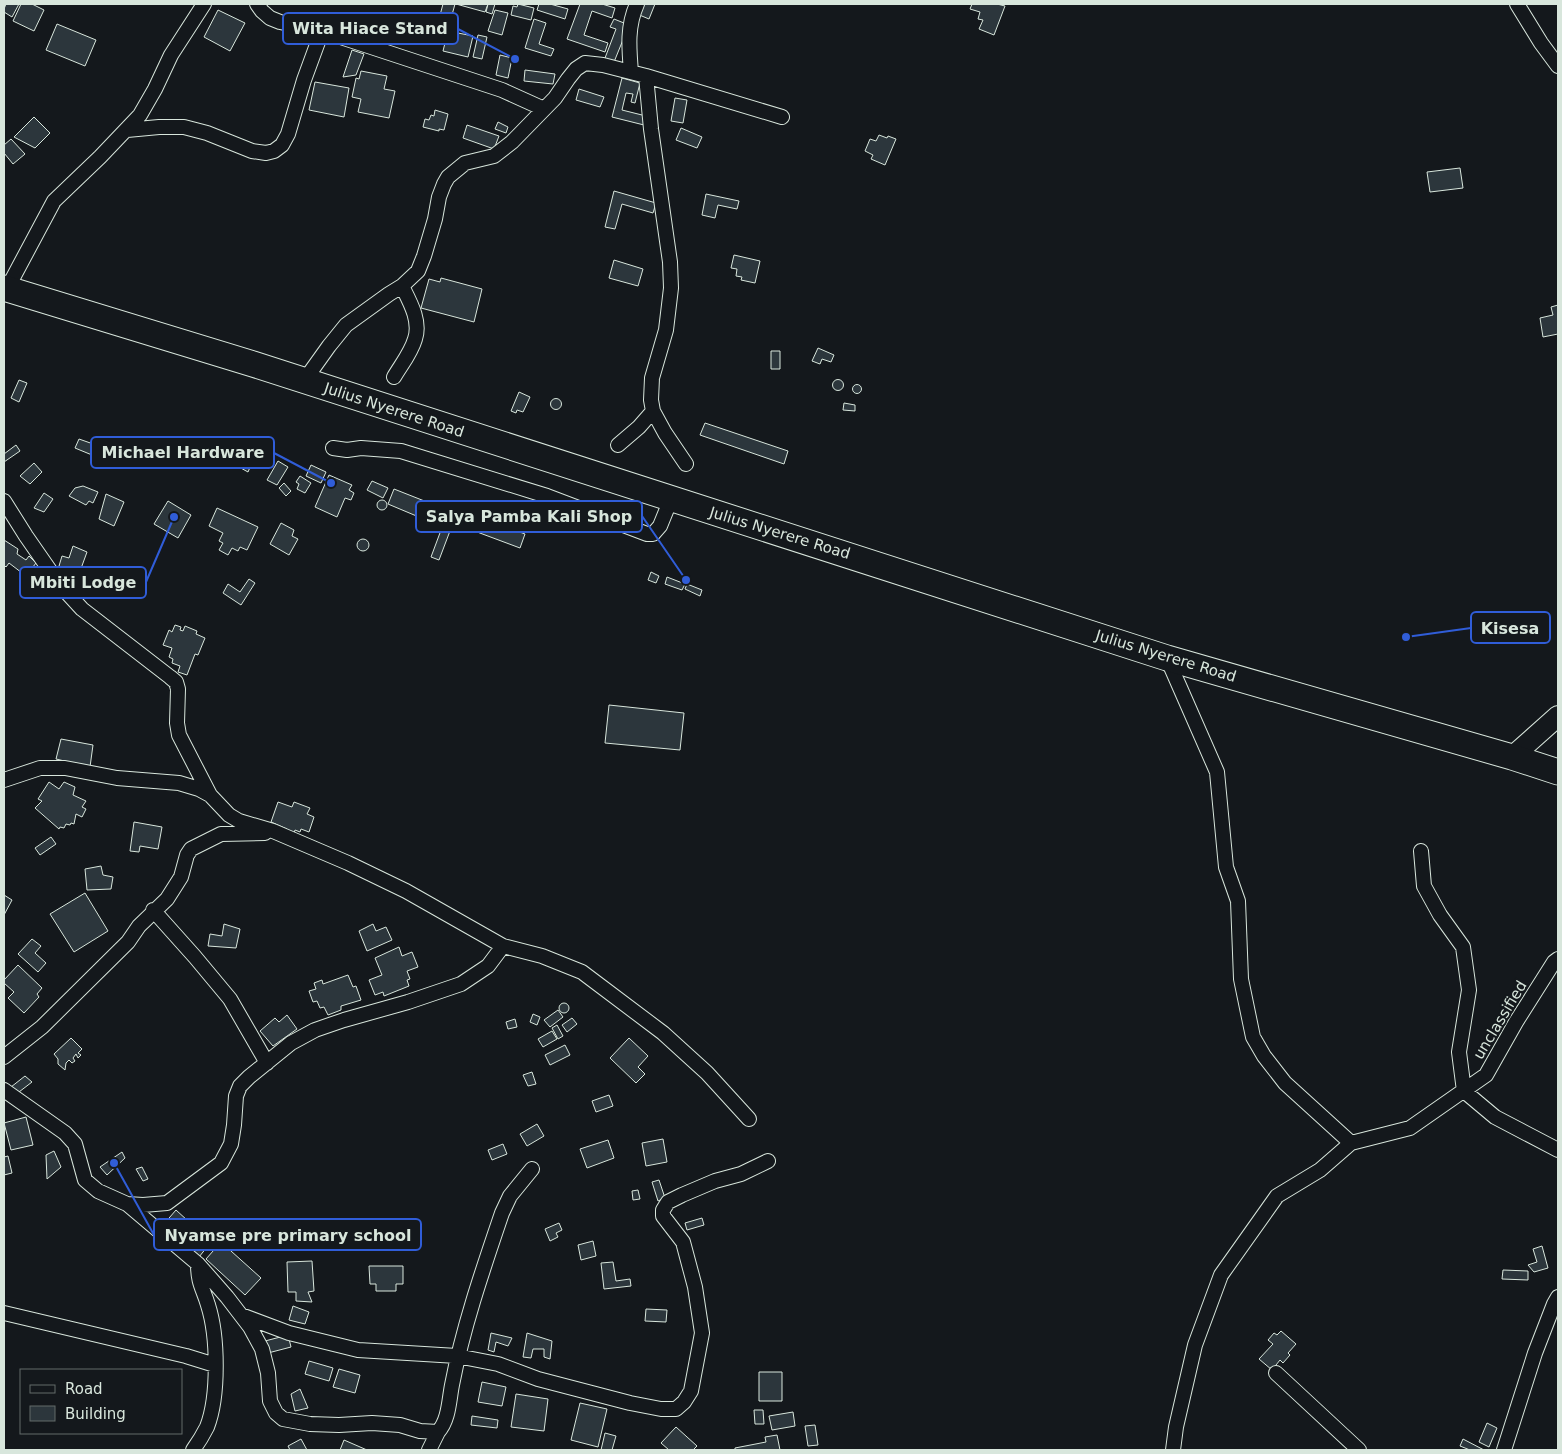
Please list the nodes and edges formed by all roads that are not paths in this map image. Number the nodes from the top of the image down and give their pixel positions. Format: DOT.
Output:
graph roads {
  1 [pos="204,4"];
  2 [pos="258,4"];
  3 [pos="637,4"];
  4 [pos="1517,4"];
  5 [pos="322,31"];
  6 [pos="1558,66"];
  7 [pos="631,72"];
  8 [pos="646,76"];
  9 [pos="544,109"];
  10 [pos="782,117"];
  11 [pos="127,130"];
  12 [pos="402,286"];
  13 [pos="5,288"];
  14 [pos="394,377"];
  15 [pos="304,381"];
  16 [pos="653,411"];
  17 [pos="618,445"];
  18 [pos="333,448"];
  19 [pos="686,464"];
  20 [pos="671,499"];
  21 [pos="4,501"];
  22 [pos="1166,658"];
  23 [pos="1558,716"];
  24 [pos="1512,757"];
  25 [pos="1558,772"];
  26 [pos="4,780"];
  27 [pos="210,795"];
  28 [pos="273,832"];
  29 [pos="1421,850"];
  30 [pos="154,910"];
  31 [pos="503,946"];
  32 [pos="1558,959"];
  33 [pos="4,1057"];
  34 [pos="267,1063"];
  35 [pos="4,1090"];
  36 [pos="1464,1091"];
  37 [pos="750,1119"];
  38 [pos="1351,1143"];
  39 [pos="1558,1150"];
  40 [pos="768,1161"];
  41 [pos="532,1169"];
  42 [pos="127,1204"];
  43 [pos="198,1264"];
  44 [pos="1558,1297"];
  45 [pos="4,1313"];
  46 [pos="241,1315"];
  47 [pos="457,1356"];
  48 [pos="215,1365"];
  49 [pos="1276,1373"];
  50 [pos="438,1432"];
  51 [pos="193,1450"];
  52 [pos="429,1450"];
  53 [pos="1172,1450"];
  54 [pos="1359,1450"];
  55 [pos="1504,1450"];
  1 -- 11 [label="street"];
  2 -- 5 [label="street"];
  3 -- 7 [label="street"];
  4 -- 6 [label="street"];
  5 -- 9 [label="street"];
  5 -- 11 [label="street"];
  7 -- 8 [label="street"];
  7 -- 9 [label="street"];
  8 -- 10 [label="street"];
  8 -- 16 [label="street"];
  9 -- 12 [label="street"];
  11 -- 13 [label="street"];
  12 -- 14 [label="street"];
  12 -- 15 [label="street"];
  13 -- 15 [label="highway, Julius Nyerere Road"];
  15 -- 20 [label="highway, Julius Nyerere Road"];
  16 -- 17 [label="street"];
  16 -- 19 [label="street"];
  18 -- 20 [label="street"];
  20 -- 22 [label="highway, Julius Nyerere Road"];
  21 -- 27 [label="street"];
  22 -- 24 [label="highway, Julius Nyerere Road"];
  22 -- 38 [label="street"];
  23 -- 24 [label="street"];
  24 -- 25 [label="highway, Julius Nyerere Road"];
  26 -- 27 [label="street"];
  27 -- 28 [label="street"];
  28 -- 30 [label="street"];
  28 -- 31 [label="street"];
  29 -- 36 [label="street"];
  30 -- 33 [label="street"];
  30 -- 34 [label="street"];
  31 -- 34 [label="street"];
  31 -- 37 [label="street"];
  32 -- 36 [label="street, unclassified"];
  34 -- 42 [label="street"];
  35 -- 42 [label="street"];
  36 -- 38 [label="street, unclassified"];
  36 -- 39 [label="street"];
  38 -- 53 [label="street"];
  40 -- 47 [label="street"];
  41 -- 47 [label="street"];
  42 -- 43 [label="street"];
  43 -- 46 [label="street"];
  43 -- 48 [label="street"];
  44 -- 55 [label="street"];
  45 -- 48 [label="street"];
  46 -- 47 [label="street"];
  46 -- 50 [label="street"];
  47 -- 50 [label="street"];
  48 -- 51 [label="street"];
  49 -- 54 [label="street"];
  50 -- 52 [label="street"];
}
